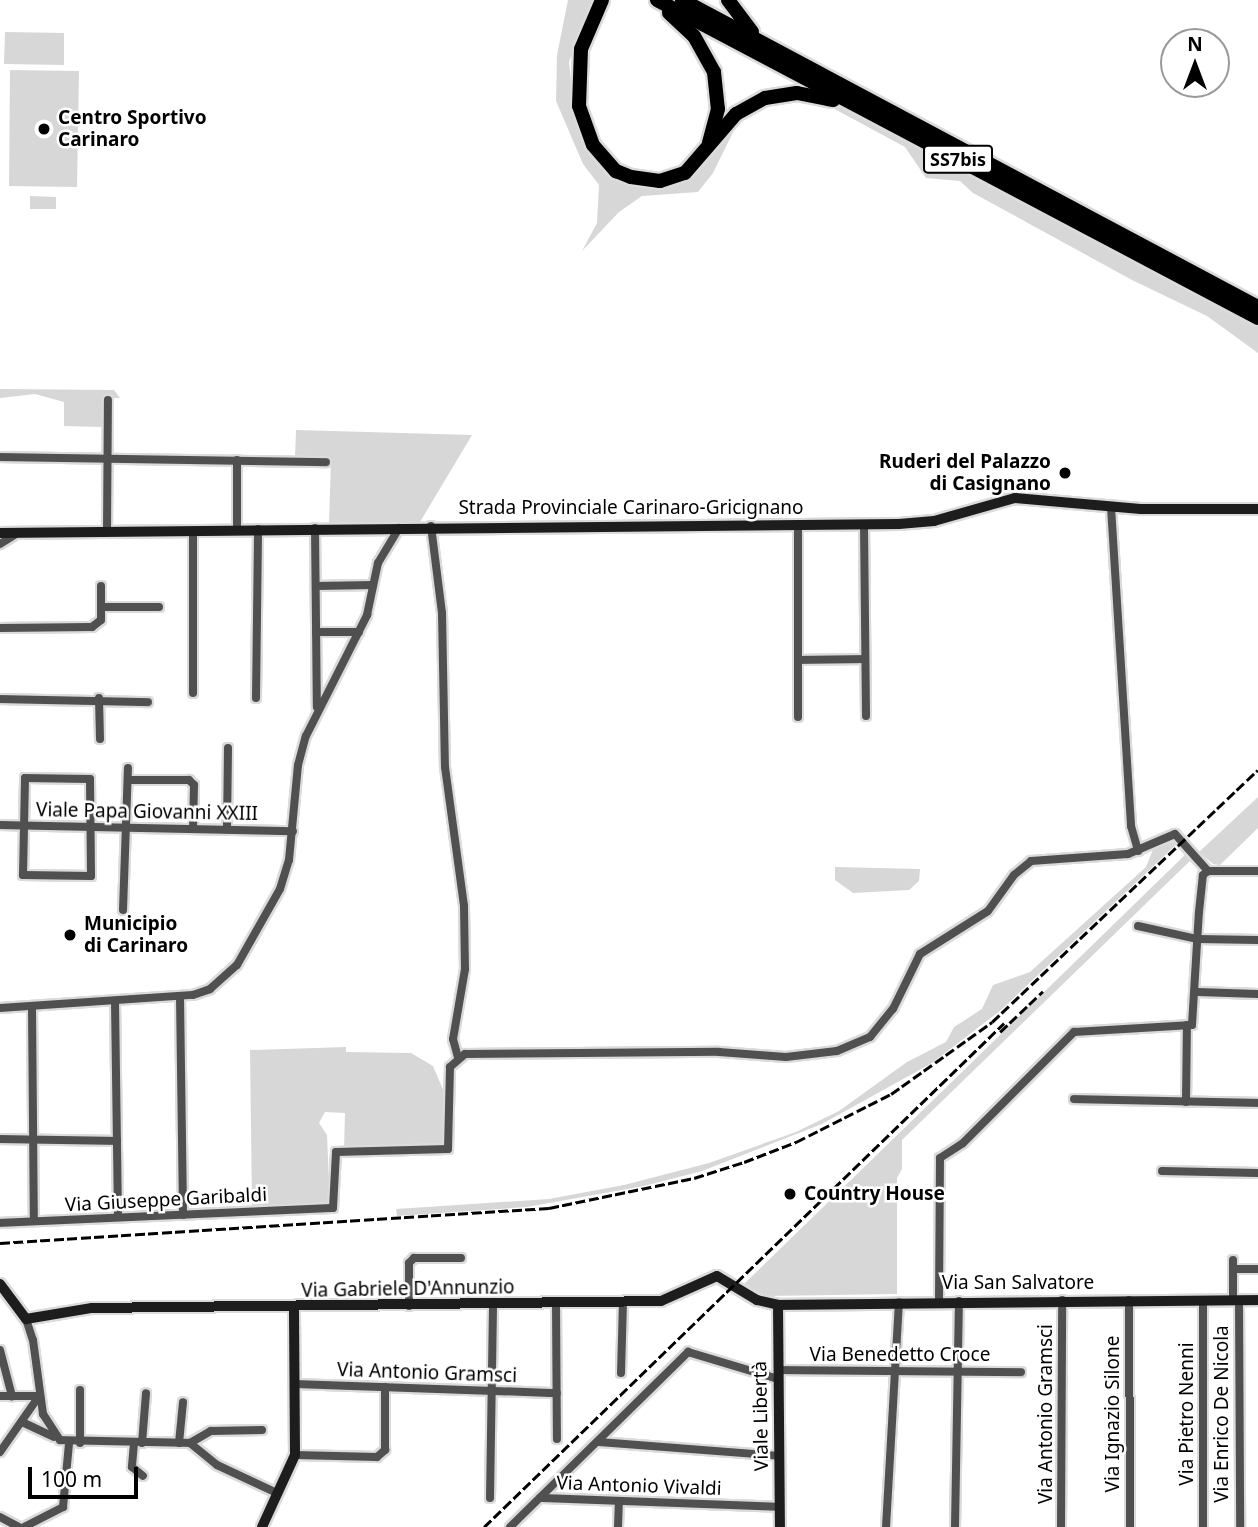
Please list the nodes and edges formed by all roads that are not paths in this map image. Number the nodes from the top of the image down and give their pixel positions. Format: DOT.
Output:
graph roads {
  1 [pos="650,0"];
  2 [pos="657,0"];
  3 [pos="682,0"];
  4 [pos="728,0"];
  5 [pos="601,3"];
  6 [pos="825,76"];
  7 [pos="871,113"];
  8 [pos="701,160"];
  9 [pos="1258,307"];
  10 [pos="1258,318"];
  11 [pos="108,400"];
  12 [pos="0,457"];
  13 [pos="106,458"];
  14 [pos="237,460"];
  15 [pos="326,462"];
  16 [pos="1111,507"];
  17 [pos="1258,509"];
  18 [pos="864,524"];
  19 [pos="798,525"];
  20 [pos="400,526"];
  21 [pos="431,526"];
  22 [pos="315,528"];
  23 [pos="237,530"];
  24 [pos="258,530"];
  25 [pos="193,531"];
  26 [pos="107,532"];
  27 [pos="0,533"];
  28 [pos="18,533"];
  29 [pos="0,544"];
  30 [pos="101,586"];
  31 [pos="316,586"];
  32 [pos="373,586"];
  33 [pos="101,607"];
  34 [pos="159,607"];
  35 [pos="0,628"];
  36 [pos="316,632"];
  37 [pos="359,632"];
  38 [pos="865,659"];
  39 [pos="798,660"];
  40 [pos="193,693"];
  41 [pos="99,698"];
  42 [pos="256,698"];
  43 [pos="0,699"];
  44 [pos="148,702"];
  45 [pos="317,709"];
  46 [pos="866,716"];
  47 [pos="798,717"];
  48 [pos="100,739"];
  49 [pos="228,748"];
  50 [pos="128,768"];
  51 [pos="128,780"];
  52 [pos="0,825"];
  53 [pos="25,825"];
  54 [pos="92,827"];
  55 [pos="126,827"];
  56 [pos="193,829"];
  57 [pos="228,830"];
  58 [pos="293,831"];
  59 [pos="1138,851"];
  60 [pos="1208,871"];
  61 [pos="1258,871"];
  62 [pos="123,910"];
  63 [pos="1138,926"];
  64 [pos="1197,939"];
  65 [pos="1258,940"];
  66 [pos="1197,992"];
  67 [pos="1258,994"];
  68 [pos="180,997"];
  69 [pos="115,1002"];
  70 [pos="32,1007"];
  71 [pos="0,1008"];
  72 [pos="1187,1025"];
  73 [pos="458,1058"];
  74 [pos="1074,1098"];
  75 [pos="1186,1102"];
  76 [pos="1258,1103"];
  77 [pos="0,1139"];
  78 [pos="34,1140"];
  79 [pos="117,1141"];
  80 [pos="1162,1171"];
  81 [pos="1258,1173"];
  82 [pos="183,1214"];
  83 [pos="118,1217"];
  84 [pos="34,1221"];
  85 [pos="0,1223"];
  86 [pos="461,1258"];
  87 [pos="1258,1269"];
  88 [pos="0,1284"];
  89 [pos="1062,1300"];
  90 [pos="1129,1300"];
  91 [pos="1203,1300"];
  92 [pos="1236,1300"];
  93 [pos="1258,1300"];
  94 [pos="939,1301"];
  95 [pos="959,1301"];
  96 [pos="623,1302"];
  97 [pos="899,1302"];
  98 [pos="556,1305"];
  99 [pos="778,1305"];
  100 [pos="409,1306"];
  101 [pos="493,1306"];
  102 [pos="294,1307"];
  103 [pos="39,1315"];
  104 [pos="26,1318"];
  105 [pos="33,1340"];
  106 [pos="0,1350"];
  107 [pos="893,1371"];
  108 [pos="958,1371"];
  109 [pos="1021,1371"];
  110 [pos="621,1373"];
  111 [pos="778,1374"];
  112 [pos="295,1384"];
  113 [pos="385,1387"];
  114 [pos="80,1390"];
  115 [pos="491,1391"];
  116 [pos="146,1393"];
  117 [pos="557,1394"];
  118 [pos="0,1396"];
  119 [pos="12,1396"];
  120 [pos="39,1396"];
  121 [pos="183,1402"];
  122 [pos="22,1422"];
  123 [pos="261,1430"];
  124 [pos="557,1439"];
  125 [pos="65,1442"];
  126 [pos="600,1442"];
  127 [pos="80,1443"];
  128 [pos="138,1443"];
  129 [pos="179,1443"];
  130 [pos="190,1443"];
  131 [pos="0,1452"];
  132 [pos="295,1455"];
  133 [pos="779,1456"];
  134 [pos="143,1476"];
  135 [pos="275,1492"];
  136 [pos="490,1498"];
  137 [pos="540,1498"];
  138 [pos="619,1502"];
  139 [pos="780,1507"];
  140 [pos="0,1517"];
  141 [pos="21,1527"];
  142 [pos="262,1527"];
  143 [pos="510,1527"];
  144 [pos="618,1527"];
  145 [pos="780,1527"];
  146 [pos="886,1527"];
  147 [pos="955,1527"];
  148 [pos="1061,1527"];
  149 [pos="1130,1527"];
  150 [pos="1203,1527"];
  151 [pos="1240,1527"];
  1 -- 8 [label="highway"];
  2 -- 7 [label="highway, SS7bis"];
  3 -- 6 [label="highway, SS7bis"];
  4 -- 6 [label="highway"];
  5 -- 8 [label="highway"];
  6 -- 9 [label="highway, SS7bis"];
  7 -- 8 [label="highway"];
  7 -- 10 [label="highway, SS7bis"];
  11 -- 13 [label="street"];
  12 -- 13 [label="street"];
  13 -- 14 [label="street"];
  13 -- 26 [label="street"];
  14 -- 15 [label="street"];
  14 -- 23 [label="street"];
  16 -- 17 [label="street, Strada Provinciale Carinaro-Gricignano"];
  16 -- 18 [label="street, Strada Provinciale Carinaro-Gricignano"];
  16 -- 59 [label="street"];
  18 -- 19 [label="street, Strada Provinciale Carinaro-Gricignano"];
  18 -- 38 [label="street"];
  19 -- 21 [label="street, Strada Provinciale Carinaro-Gricignano"];
  19 -- 39 [label="street"];
  20 -- 21 [label="street, Strada Provinciale Carinaro-Gricignano"];
  20 -- 22 [label="street, Strada Provinciale Carinaro-Gricignano"];
  20 -- 32 [label="street"];
  21 -- 73 [label="street"];
  22 -- 24 [label="street, Strada Provinciale Carinaro-Gricignano"];
  22 -- 31 [label="street"];
  23 -- 24 [label="street, Strada Provinciale Carinaro-Gricignano"];
  23 -- 25 [label="street, Strada Provinciale Carinaro-Gricignano"];
  24 -- 42 [label="street"];
  25 -- 26 [label="street, Strada Provinciale Carinaro-Gricignano"];
  25 -- 40 [label="street"];
  26 -- 28 [label="street, Strada Provinciale Carinaro-Gricignano"];
  27 -- 28 [label="street, Strada Provinciale Carinaro-Gricignano"];
  28 -- 29 [label="street"];
  30 -- 33 [label="street"];
  31 -- 32 [label="street"];
  31 -- 36 [label="street"];
  32 -- 37 [label="street"];
  33 -- 34 [label="street"];
  33 -- 35 [label="street"];
  36 -- 37 [label="street"];
  36 -- 45 [label="street"];
  37 -- 45 [label="street"];
  38 -- 39 [label="street"];
  38 -- 46 [label="street"];
  39 -- 47 [label="street"];
  41 -- 43 [label="street"];
  41 -- 44 [label="street"];
  41 -- 48 [label="street"];
  45 -- 58 [label="street"];
  49 -- 57 [label="street"];
  50 -- 51 [label="street"];
  51 -- 55 [label="street"];
  51 -- 56 [label="street"];
  52 -- 53 [label="street, Viale Papa Giovanni XXIII"];
  53 -- 54 [label="street, Viale Papa Giovanni XXIII"];
  53 -- 54 [label="street"];
  53 -- 54 [label="street"];
  54 -- 55 [label="street, Viale Papa Giovanni XXIII"];
  55 -- 56 [label="street, Viale Papa Giovanni XXIII"];
  55 -- 62 [label="street"];
  56 -- 57 [label="street, Viale Papa Giovanni XXIII"];
  57 -- 58 [label="street, Viale Papa Giovanni XXIII"];
  58 -- 68 [label="street"];
  59 -- 60 [label="street"];
  59 -- 73 [label="street"];
  60 -- 61 [label="street"];
  60 -- 64 [label="street"];
  63 -- 64 [label="street"];
  64 -- 65 [label="street"];
  64 -- 66 [label="street"];
  66 -- 67 [label="street"];
  66 -- 72 [label="street"];
  68 -- 69 [label="street"];
  68 -- 82 [label="street"];
  69 -- 70 [label="street"];
  69 -- 79 [label="street"];
  70 -- 71 [label="street"];
  70 -- 78 [label="street"];
  72 -- 75 [label="street"];
  72 -- 94 [label="street"];
  73 -- 82 [label="street, Via Giuseppe Garibaldi"];
  74 -- 75 [label="street"];
  75 -- 76 [label="street"];
  77 -- 78 [label="street"];
  78 -- 79 [label="street"];
  78 -- 84 [label="street"];
  79 -- 83 [label="street"];
  80 -- 81 [label="street"];
  82 -- 83 [label="street, Via Giuseppe Garibaldi"];
  83 -- 84 [label="street, Via Giuseppe Garibaldi"];
  84 -- 85 [label="street, Via Giuseppe Garibaldi"];
  86 -- 100 [label="street"];
  87 -- 92 [label="street, Via Enrico De Nicola"];
  88 -- 104 [label="street"];
  89 -- 90 [label="street, Via San Salvatore"];
  89 -- 95 [label="street, Via San Salvatore"];
  89 -- 148 [label="street, Via Antonio Gramsci"];
  90 -- 91 [label="street, Via San Salvatore"];
  90 -- 149 [label="street, Via Ignazio Silone"];
  91 -- 92 [label="street, Via San Salvatore"];
  91 -- 150 [label="street, Via Pietro Nenni"];
  92 -- 93 [label="street, Via San Salvatore"];
  92 -- 151 [label="street, Via Enrico De Nicola"];
  94 -- 95 [label="street, Via San Salvatore"];
  94 -- 97 [label="street, Via San Salvatore"];
  95 -- 108 [label="street"];
  96 -- 98 [label="street, Via Gabriele D'Annunzio"];
  96 -- 99 [label="street, Via Gabriele D'Annunzio"];
  96 -- 110 [label="street"];
  97 -- 99 [label="street, Via San Salvatore"];
  97 -- 107 [label="street"];
  98 -- 101 [label="street, Via Gabriele D'Annunzio"];
  98 -- 117 [label="street"];
  99 -- 111 [label="street, Viale Libertà"];
  100 -- 101 [label="street, Via Gabriele D'Annunzio"];
  100 -- 102 [label="street, Via Gabriele D'Annunzio"];
  101 -- 115 [label="street"];
  102 -- 103 [label="street, Via Gabriele D'Annunzio"];
  102 -- 112 [label="street"];
  103 -- 104 [label="street, Via Gabriele D'Annunzio"];
  103 -- 105 [label="street"];
  104 -- 105 [label="street"];
  105 -- 120 [label="street"];
  106 -- 119 [label="street"];
  107 -- 108 [label="street, Via Benedetto Croce"];
  107 -- 111 [label="street, Via Benedetto Croce"];
  107 -- 146 [label="street"];
  108 -- 109 [label="street, Via Benedetto Croce"];
  108 -- 147 [label="street"];
  111 -- 126 [label="street, Via Benedetto Croce"];
  111 -- 133 [label="street, Viale Libertà"];
  112 -- 113 [label="street, Via Antonio Gramsci"];
  112 -- 132 [label="street"];
  113 -- 115 [label="street, Via Antonio Gramsci"];
  113 -- 132 [label="street"];
  114 -- 127 [label="street"];
  115 -- 117 [label="street, Via Antonio Gramsci"];
  115 -- 136 [label="street"];
  116 -- 128 [label="street"];
  117 -- 124 [label="street"];
  118 -- 119 [label="street"];
  119 -- 120 [label="street"];
  120 -- 122 [label="street"];
  120 -- 125 [label="street"];
  121 -- 129 [label="street"];
  122 -- 125 [label="street"];
  122 -- 131 [label="street"];
  123 -- 130 [label="street"];
  125 -- 127 [label="street"];
  125 -- 141 [label="street"];
  126 -- 133 [label="street"];
  126 -- 137 [label="street"];
  127 -- 128 [label="street"];
  128 -- 129 [label="street"];
  128 -- 134 [label="street"];
  129 -- 130 [label="street"];
  130 -- 135 [label="street"];
  132 -- 135 [label="street"];
  133 -- 139 [label="street, Viale Libertà"];
  135 -- 142 [label="street"];
  137 -- 138 [label="street, Via Antonio Vivaldi"];
  137 -- 143 [label="street"];
  138 -- 139 [label="street, Via Antonio Vivaldi"];
  138 -- 144 [label="street"];
  139 -- 145 [label="street, Viale Libertà"];
  140 -- 141 [label="street"];
}
